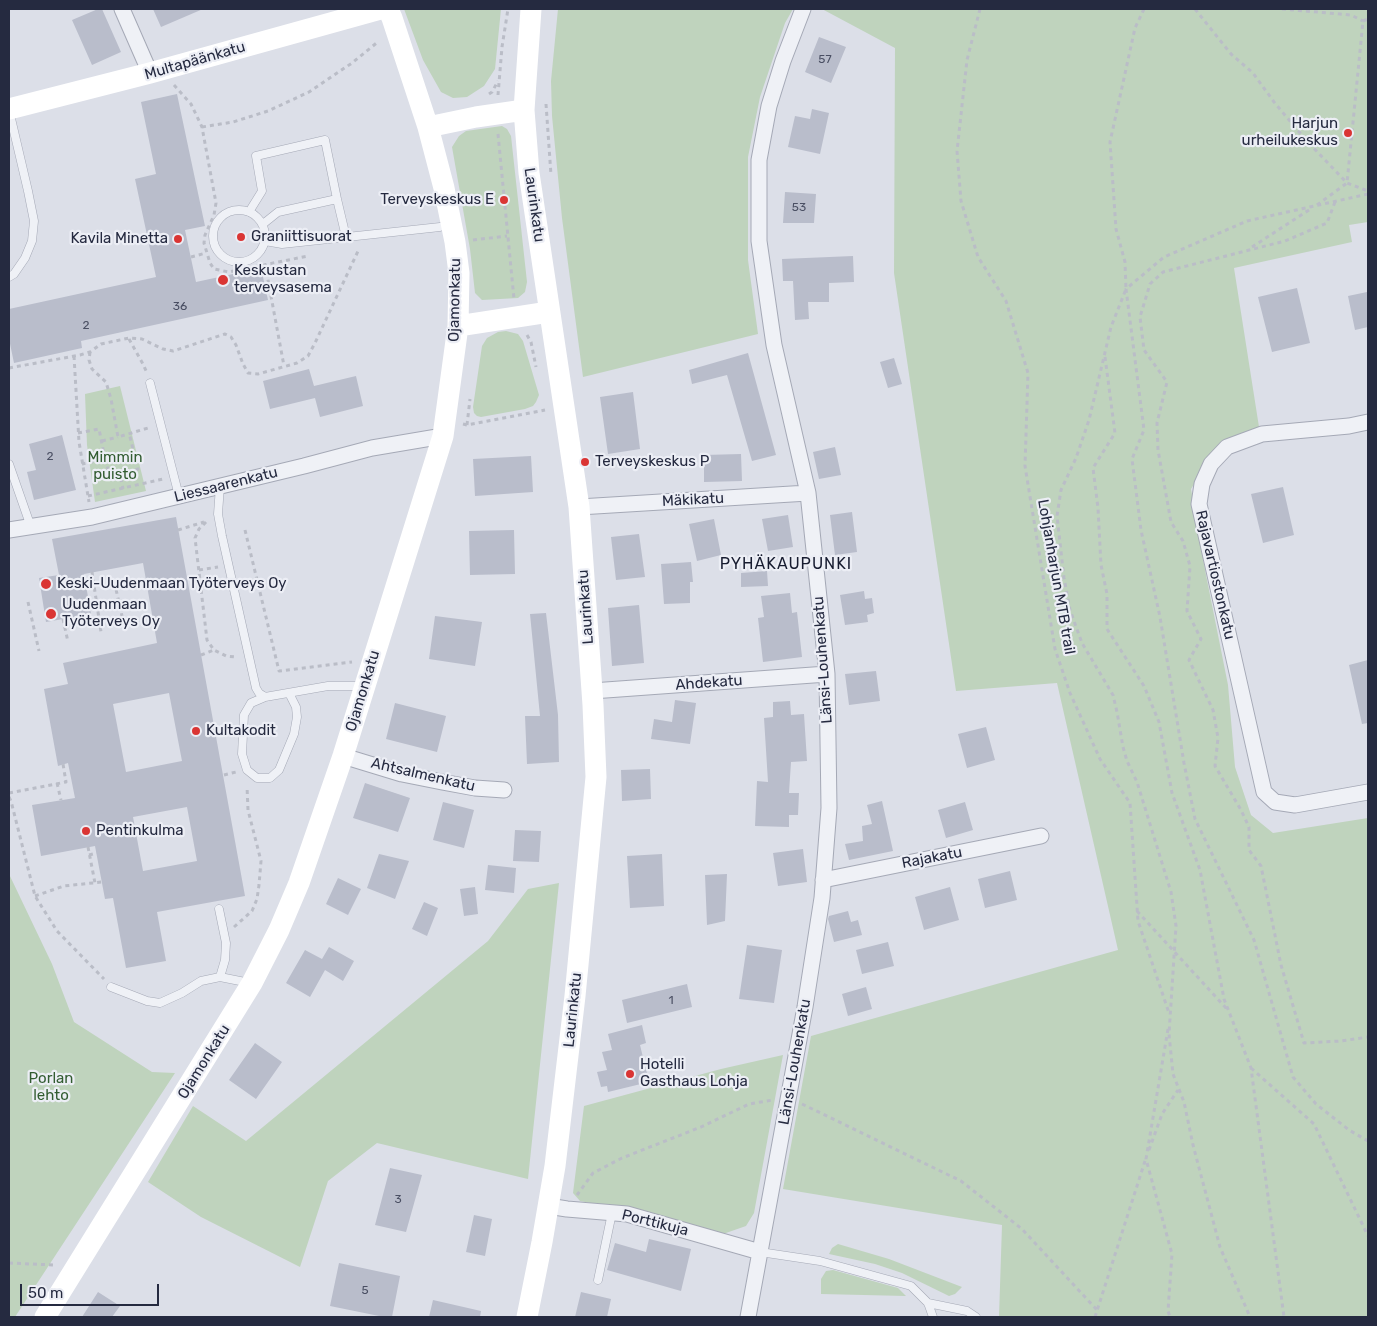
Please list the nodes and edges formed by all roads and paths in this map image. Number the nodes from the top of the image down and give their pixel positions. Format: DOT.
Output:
graph roads {
  1 [pos="122,9"];
  2 [pos="380,9"];
  3 [pos="388,9"];
  4 [pos="508,9"];
  5 [pos="531,9"];
  6 [pos="803,9"];
  7 [pos="980,9"];
  8 [pos="1144,9"];
  9 [pos="1195,9"];
  10 [pos="1282,9"];
  11 [pos="1368,19"];
  12 [pos="1363,21"];
  13 [pos="384,37"];
  14 [pos="150,73"];
  15 [pos="499,80"];
  16 [pos="491,105"];
  17 [pos="9,110"];
  18 [pos="524,110"];
  19 [pos="202,127"];
  20 [pos="428,127"];
  21 [pos="1347,183"];
  22 [pos="1368,191"];
  23 [pos="337,199"];
  24 [pos="249,212"];
  25 [pos="263,224"];
  26 [pos="450,224"];
  27 [pos="346,237"];
  28 [pos="265,241"];
  29 [pos="359,248"];
  30 [pos="1250,249"];
  31 [pos="206,253"];
  32 [pos="191,257"];
  33 [pos="265,264"];
  34 [pos="9,277"];
  35 [pos="549,312"];
  36 [pos="516,317"];
  37 [pos="458,326"];
  38 [pos="129,338"];
  39 [pos="90,352"];
  40 [pos="1105,355"];
  41 [pos="74,356"];
  42 [pos="284,366"];
  43 [pos="9,368"];
  44 [pos="537,371"];
  45 [pos="150,383"];
  46 [pos="470,398"];
  47 [pos="543,401"];
  48 [pos="1368,422"];
  49 [pos="161,424"];
  50 [pos="467,425"];
  51 [pos="444,428"];
  52 [pos="78,433"];
  53 [pos="129,433"];
  54 [pos="118,436"];
  55 [pos="102,441"];
  56 [pos="105,459"];
  57 [pos="9,464"];
  58 [pos="82,464"];
  59 [pos="120,474"];
  60 [pos="174,476"];
  61 [pos="220,486"];
  62 [pos="123,488"];
  63 [pos="808,493"];
  64 [pos="88,496"];
  65 [pos="179,496"];
  66 [pos="579,507"];
  67 [pos="218,514"];
  68 [pos="92,517"];
  69 [pos="205,522"];
  70 [pos="32,527"];
  71 [pos="9,530"];
  72 [pos="178,530"];
  73 [pos="244,530"];
  74 [pos="92,572"];
  75 [pos="145,579"];
  76 [pos="28,602"];
  77 [pos="63,619"];
  78 [pos="124,625"];
  79 [pos="101,632"];
  80 [pos="68,642"];
  81 [pos="214,650"];
  82 [pos="39,651"];
  83 [pos="201,655"];
  84 [pos="249,659"];
  85 [pos="361,661"];
  86 [pos="827,674"];
  87 [pos="364,686"];
  88 [pos="592,691"];
  89 [pos="290,693"];
  90 [pos="265,696"];
  91 [pos="343,756"];
  92 [pos="63,764"];
  93 [pos="247,770"];
  94 [pos="58,783"];
  95 [pos="504,790"];
  96 [pos="1368,792"];
  97 [pos="9,793"];
  98 [pos="9,797"];
  99 [pos="61,800"];
  100 [pos="1041,836"];
  101 [pos="88,847"];
  102 [pos="97,854"];
  103 [pos="89,855"];
  104 [pos="824,880"];
  105 [pos="102,882"];
  106 [pos="95,883"];
  107 [pos="35,896"];
  108 [pos="219,909"];
  109 [pos="1137,911"];
  110 [pos="226,943"];
  111 [pos="1175,952"];
  112 [pos="220,977"];
  113 [pos="252,983"];
  114 [pos="111,987"];
  115 [pos="1292,1000"];
  116 [pos="1228,1010"];
  117 [pos="1170,1016"];
  118 [pos="1368,1037"];
  119 [pos="1251,1068"];
  120 [pos="1178,1090"];
  121 [pos="788,1098"];
  122 [pos="1146,1159"];
  123 [pos="557,1208"];
  124 [pos="612,1213"];
  125 [pos="1368,1236"];
  126 [pos="760,1252"];
  127 [pos="9,1263"];
  128 [pos="60,1265"];
  129 [pos="598,1280"];
  130 [pos="928,1304"];
  131 [pos="1097,1310"];
  132 [pos="45,1317"];
  133 [pos="527,1317"];
  134 [pos="748,1317"];
  135 [pos="933,1317"];
  136 [pos="976,1317"];
  137 [pos="1095,1317"];
  138 [pos="1170,1317"];
  139 [pos="1250,1317"];
  140 [pos="1284,1317"];
  1 -- 14 [label="street"];
  2 -- 14 [label="street, Multapäänkatu"];
  3 -- 20 [label="street, Ojamonkatu"];
  4 -- 15 [label="path"];
  5 -- 18 [label="street, Laurinkatu"];
  6 -- 63 [label="street, Länsi-Louhenkatu"];
  7 -- 109 [label="path, Lohjanharjun MTB trail"];
  8 -- 40 [label="path"];
  9 -- 21 [label="path"];
  10 -- 12 [label="path"];
  11 -- 12 [label="path"];
  12 -- 21 [label="path"];
  13 -- 19 [label="path"];
  14 -- 17 [label="street, Multapäänkatu"];
  15 -- 16 [label="path"];
  15 -- 16 [label="path"];
  16 -- 18 [label="street"];
  16 -- 20 [label="street"];
  16 -- 36 [label="path"];
  17 -- 34 [label="lane"];
  18 -- 35 [label="street, Laurinkatu"];
  20 -- 26 [label="street, Ojamonkatu"];
  21 -- 22 [label="path"];
  21 -- 30 [label="path"];
  23 -- 24 [label="lane"];
  23 -- 25 [label="lane"];
  23 -- 27 [label="lane"];
  24 -- 25 [label="lane"];
  24 -- 28 [label="lane"];
  25 -- 28 [label="lane"];
  26 -- 27 [label="lane"];
  26 -- 37 [label="street, Ojamonkatu"];
  27 -- 28 [label="lane"];
  29 -- 42 [label="path"];
  31 -- 32 [label="path"];
  33 -- 42 [label="path"];
  35 -- 36 [label="street"];
  35 -- 66 [label="street, Laurinkatu"];
  36 -- 37 [label="street"];
  36 -- 44 [label="path"];
  37 -- 51 [label="street, Ojamonkatu"];
  38 -- 39 [label="path"];
  38 -- 42 [label="path"];
  38 -- 45 [label="path"];
  39 -- 41 [label="path"];
  39 -- 54 [label="path"];
  40 -- 111 [label="path"];
  40 -- 116 [label="path"];
  41 -- 43 [label="path"];
  41 -- 52 [label="path"];
  45 -- 49 [label="lane"];
  46 -- 50 [label="path"];
  47 -- 50 [label="path"];
  48 -- 96 [label="street, Rajavartiostonkatu"];
  49 -- 53 [label="path"];
  49 -- 60 [label="lane"];
  50 -- 51 [label="path"];
  51 -- 61 [label="street, Liessaarenkatu"];
  51 -- 87 [label="street, Ojamonkatu"];
  52 -- 55 [label="path"];
  52 -- 58 [label="path"];
  53 -- 54 [label="path"];
  53 -- 59 [label="path"];
  54 -- 55 [label="path"];
  55 -- 56 [label="path"];
  56 -- 58 [label="path"];
  56 -- 59 [label="path"];
  57 -- 70 [label="lane"];
  58 -- 64 [label="path"];
  59 -- 62 [label="path"];
  60 -- 62 [label="path"];
  60 -- 65 [label="lane"];
  61 -- 65 [label="street, Liessaarenkatu"];
  61 -- 67 [label="lane"];
  62 -- 64 [label="path"];
  63 -- 66 [label="street, Mäkikatu"];
  63 -- 86 [label="street, Länsi-Louhenkatu"];
  64 -- 68 [label="path"];
  65 -- 68 [label="street, Liessaarenkatu"];
  66 -- 88 [label="street, Laurinkatu"];
  67 -- 69 [label="path"];
  67 -- 84 [label="lane"];
  68 -- 70 [label="street, Liessaarenkatu"];
  69 -- 72 [label="path"];
  69 -- 81 [label="path"];
  70 -- 71 [label="street, Liessaarenkatu"];
  73 -- 85 [label="path"];
  74 -- 79 [label="path"];
  75 -- 78 [label="path"];
  76 -- 82 [label="path"];
  77 -- 80 [label="path"];
  81 -- 83 [label="path"];
  81 -- 84 [label="path"];
  84 -- 90 [label="lane"];
  86 -- 88 [label="street, Ahdekatu"];
  86 -- 104 [label="street, Länsi-Louhenkatu"];
  87 -- 89 [label="lane"];
  87 -- 91 [label="street, Ojamonkatu"];
  88 -- 123 [label="street, Laurinkatu"];
  89 -- 90 [label="lane"];
  89 -- 93 [label="lane"];
  90 -- 93 [label="lane"];
  91 -- 95 [label="street, Ahtsalmenkatu"];
  91 -- 113 [label="street, Ojamonkatu"];
  92 -- 94 [label="path"];
  93 -- 110 [label="path"];
  94 -- 97 [label="path"];
  94 -- 99 [label="path"];
  98 -- 107 [label="path"];
  100 -- 104 [label="street, Rajakatu"];
  101 -- 103 [label="path"];
  102 -- 103 [label="path"];
  103 -- 106 [label="path"];
  104 -- 121 [label="street, Länsi-Louhenkatu"];
  105 -- 106 [label="path"];
  106 -- 107 [label="path"];
  107 -- 114 [label="path"];
  108 -- 110 [label="lane"];
  109 -- 111 [label="path"];
  109 -- 117 [label="path, Lohjanharjun MTB trail"];
  110 -- 112 [label="lane"];
  111 -- 116 [label="path"];
  111 -- 117 [label="path"];
  112 -- 113 [label="lane"];
  112 -- 114 [label="lane"];
  113 -- 132 [label="street, Ojamonkatu"];
  115 -- 118 [label="path"];
  116 -- 119 [label="path"];
  117 -- 120 [label="path"];
  117 -- 122 [label="path, Lohjanharjun MTB trail"];
  119 -- 125 [label="path"];
  119 -- 140 [label="path"];
  120 -- 122 [label="path"];
  120 -- 139 [label="path"];
  121 -- 123 [label="path"];
  121 -- 126 [label="street, Länsi-Louhenkatu"];
  121 -- 131 [label="path"];
  122 -- 131 [label="path"];
  122 -- 138 [label="path, Lohjanharjun MTB trail"];
  123 -- 124 [label="street, Porttikuja"];
  123 -- 133 [label="street, Laurinkatu"];
  124 -- 126 [label="street, Porttikuja"];
  124 -- 129 [label="lane"];
  126 -- 130 [label="lane"];
  126 -- 134 [label="street, Länsi-Louhenkatu"];
  127 -- 128 [label="path"];
  130 -- 135 [label="lane"];
  130 -- 136 [label="lane"];
  131 -- 137 [label="path"];
}
